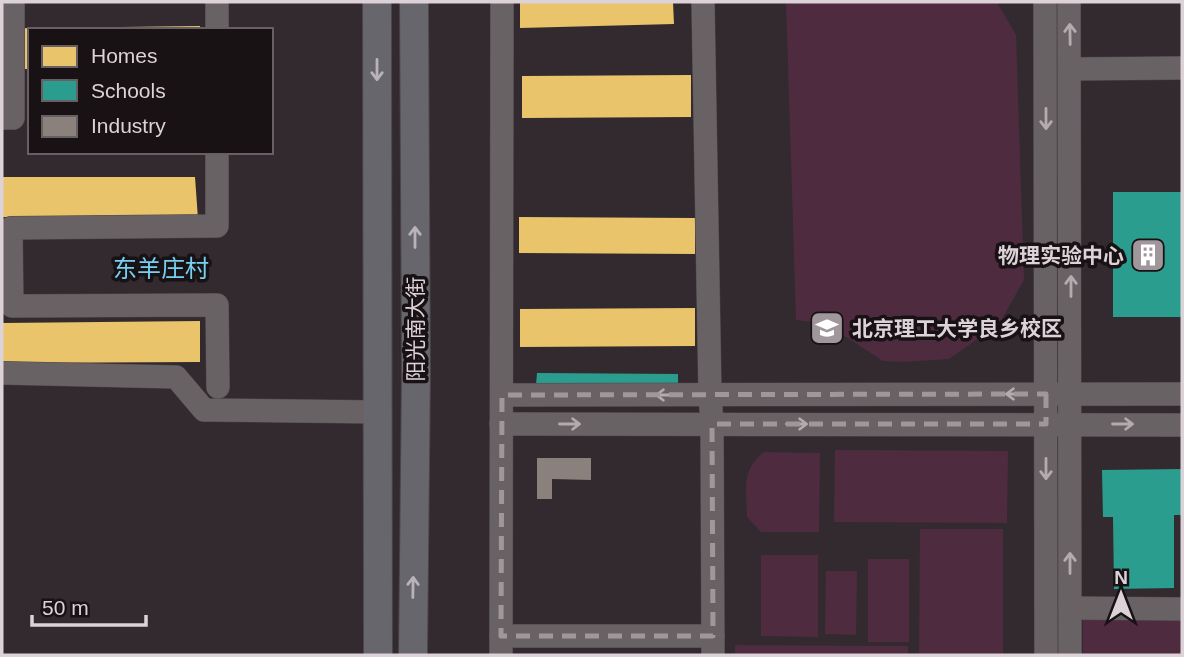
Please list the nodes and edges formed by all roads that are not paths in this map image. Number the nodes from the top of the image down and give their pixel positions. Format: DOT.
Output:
graph roads {
  1 [pos="13,2"];
  2 [pos="217,2"];
  3 [pos="377,2"];
  4 [pos="414,2"];
  5 [pos="502,2"];
  6 [pos="704,2"];
  7 [pos="1045,2"];
  8 [pos="1069,2"];
  9 [pos="217,28"];
  10 [pos="1182,68"];
  11 [pos="1070,69"];
  12 [pos="2,118"];
  13 [pos="217,154"];
  14 [pos="2,373"];
  15 [pos="218,387"];
  16 [pos="1046,394"];
  17 [pos="1071,394"];
  18 [pos="1182,394"];
  19 [pos="502,395"];
  20 [pos="709,395"];
  21 [pos="377,412"];
  22 [pos="502,424"];
  23 [pos="712,424"];
  24 [pos="1046,424"];
  25 [pos="1071,424"];
  26 [pos="1182,425"];
  27 [pos="1070,608"];
  28 [pos="1182,609"];
  29 [pos="501,645"];
  30 [pos="713,646"];
  31 [pos="378,655"];
  32 [pos="412,655"];
  33 [pos="1046,655"];
  34 [pos="1070,655"];
  1 -- 12 [label="street"];
  2 -- 9 [label="street"];
  3 -- 21 [label="main road, 阳光南大街, one-way"];
  32 -- 4 [label="main road, 阳光南大街, one-way"];
  5 -- 19 [label="street"];
  6 -- 20 [label="street"];
  7 -- 16 [label="street, one-way"];
  11 -- 8 [label="street, one-way"];
  10 -- 11 [label="street"];
  17 -- 11 [label="street, one-way"];
  13 -- 15 [label="street"];
  14 -- 21 [label="street"];
  16 -- 17 [label="street"];
  16 -- 20 [label="street, one-way"];
  16 -- 24 [label="street"];
  17 -- 18 [label="street"];
  17 -- 25 [label="street"];
  20 -- 19 [label="street, one-way"];
  19 -- 22 [label="street"];
  20 -- 23 [label="street"];
  21 -- 31 [label="main road, 阳光南大街"];
  22 -- 23 [label="street, one-way"];
  22 -- 29 [label="street"];
  23 -- 24 [label="street, one-way"];
  23 -- 30 [label="street"];
  24 -- 25 [label="street"];
  24 -- 33 [label="street, one-way"];
  25 -- 26 [label="street, one-way"];
  27 -- 25 [label="street, one-way"];
  27 -- 28 [label="street"];
  27 -- 34 [label="street"];
  29 -- 30 [label="street"];
}
